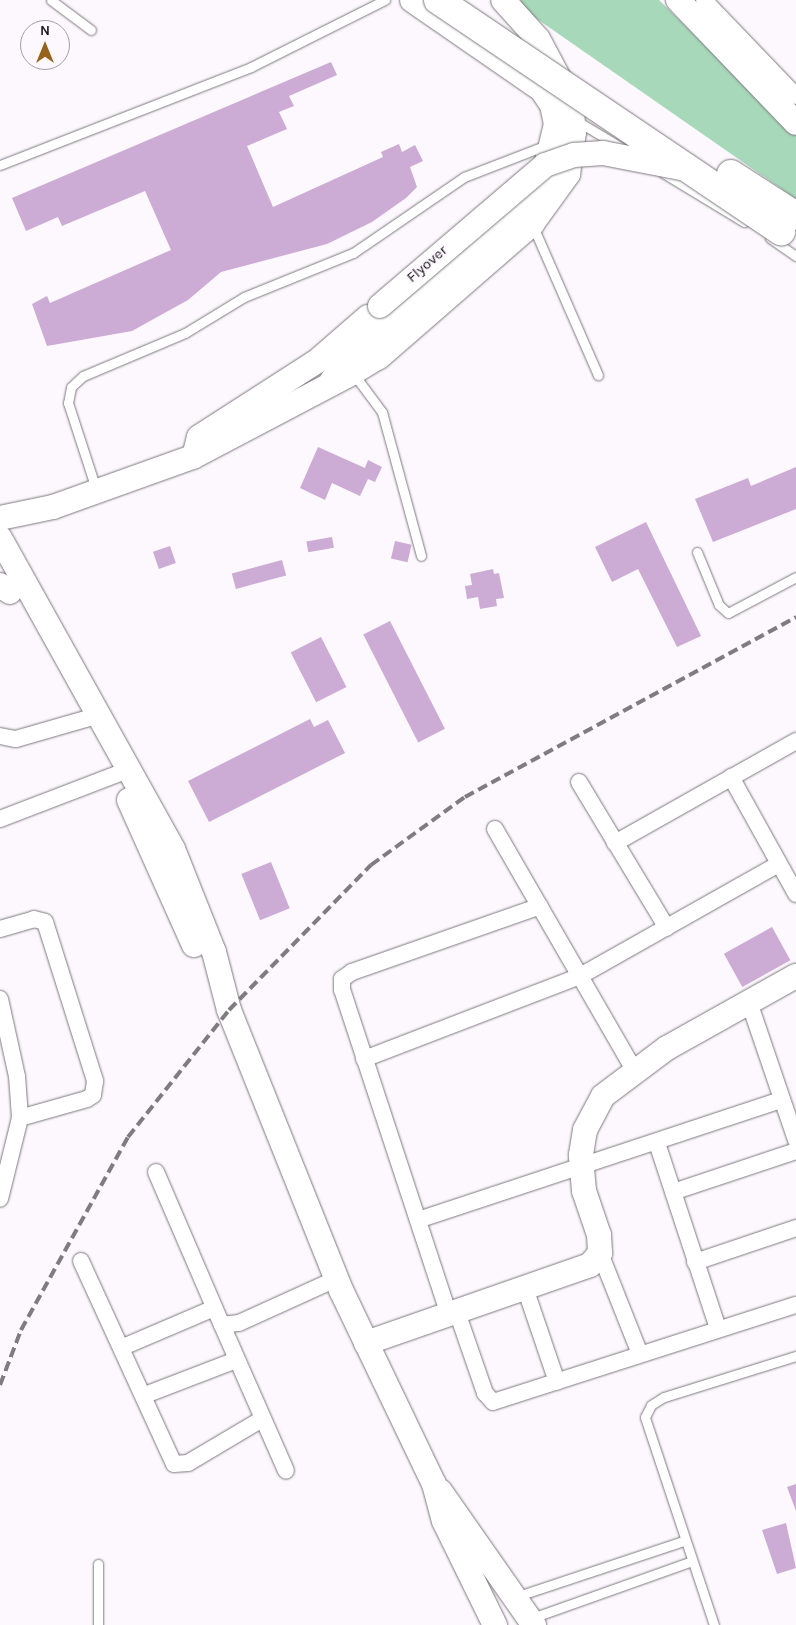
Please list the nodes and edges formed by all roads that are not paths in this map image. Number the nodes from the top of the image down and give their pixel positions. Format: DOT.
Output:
graph roads {
  1 [pos="51,0"];
  2 [pos="385,0"];
  3 [pos="412,0"];
  4 [pos="438,0"];
  5 [pos="473,0"];
  6 [pos="498,0"];
  7 [pos="504,0"];
  8 [pos="678,0"];
  9 [pos="704,0"];
  10 [pos="91,30"];
  11 [pos="471,38"];
  12 [pos="796,96"];
  13 [pos="573,118"];
  14 [pos="796,123"];
  15 [pos="552,144"];
  16 [pos="0,165"];
  17 [pos="696,170"];
  18 [pos="532,224"];
  19 [pos="788,224"];
  20 [pos="796,256"];
  21 [pos="598,375"];
  22 [pos="342,377"];
  23 [pos="193,457"];
  24 [pos="97,492"];
  25 [pos="0,518"];
  26 [pos="0,538"];
  27 [pos="697,552"];
  28 [pos="421,556"];
  29 [pos="796,577"];
  30 [pos="4,584"];
  31 [pos="89,718"];
  32 [pos="0,736"];
  33 [pos="796,741"];
  34 [pos="124,772"];
  35 [pos="731,777"];
  36 [pos="579,782"];
  37 [pos="0,819"];
  38 [pos="495,829"];
  39 [pos="615,843"];
  40 [pos="779,864"];
  41 [pos="796,894"];
  42 [pos="540,906"];
  43 [pos="667,928"];
  44 [pos="0,929"];
  45 [pos="580,976"];
  46 [pos="796,976"];
  47 [pos="0,999"];
  48 [pos="749,1002"];
  49 [pos="364,1059"];
  50 [pos="636,1071"];
  51 [pos="780,1100"];
  52 [pos="20,1118"];
  53 [pos="796,1140"];
  54 [pos="657,1143"];
  55 [pos="796,1151"];
  56 [pos="582,1167"];
  57 [pos="156,1172"];
  58 [pos="673,1192"];
  59 [pos="0,1199"];
  60 [pos="418,1220"];
  61 [pos="796,1228"];
  62 [pos="600,1252"];
  63 [pos="81,1261"];
  64 [pos="695,1262"];
  65 [pos="336,1278"];
  66 [pos="525,1288"];
  67 [pos="796,1305"];
  68 [pos="212,1309"];
  69 [pos="453,1313"];
  70 [pos="222,1325"];
  71 [pos="718,1329"];
  72 [pos="366,1343"];
  73 [pos="123,1347"];
  74 [pos="640,1354"];
  75 [pos="796,1356"];
  76 [pos="236,1360"];
  77 [pos="557,1382"];
  78 [pos="145,1395"];
  79 [pos="262,1419"];
  80 [pos="286,1471"];
  81 [pos="434,1484"];
  82 [pos="684,1541"];
  83 [pos="482,1556"];
  84 [pos="692,1561"];
  85 [pos="98,1564"];
  86 [pos="512,1597"];
  87 [pos="526,1623"];
  88 [pos="98,1625"];
  89 [pos="495,1625"];
  90 [pos="714,1625"];
  1 -- 10 [label="lane"];
  2 -- 16 [label="lane"];
  3 -- 11 [label="street"];
  4 -- 17 [label="highway, Flyover, bridge"];
  5 -- 19 [label="highway, Flyover, bridge"];
  6 -- 11 [label="street"];
  7 -- 13 [label="street"];
  8 -- 14 [label="street"];
  9 -- 12 [label="street"];
  11 -- 15 [label="street"];
  13 -- 18 [label="street"];
  13 -- 20 [label="lane"];
  15 -- 22 [label="street"];
  15 -- 24 [label="lane"];
  17 -- 19 [label="highway, Flyover, bridge"];
  17 -- 23 [label="street, Flyover, bridge"];
  18 -- 21 [label="lane"];
  18 -- 22 [label="street"];
  22 -- 23 [label="street"];
  22 -- 28 [label="lane"];
  23 -- 24 [label="street"];
  24 -- 25 [label="street"];
  26 -- 34 [label="street"];
  27 -- 29 [label="lane"];
  30 -- 31 [label="street"];
  31 -- 32 [label="street"];
  31 -- 34 [label="street"];
  33 -- 35 [label="street"];
  34 -- 37 [label="street"];
  34 -- 65 [label="street"];
  35 -- 39 [label="street"];
  35 -- 40 [label="street"];
  36 -- 39 [label="street"];
  38 -- 42 [label="street"];
  39 -- 43 [label="street"];
  40 -- 41 [label="street"];
  40 -- 43 [label="street"];
  42 -- 45 [label="street"];
  42 -- 49 [label="street"];
  43 -- 45 [label="street"];
  44 -- 52 [label="street"];
  45 -- 49 [label="street"];
  45 -- 50 [label="street"];
  46 -- 48 [label="street"];
  47 -- 52 [label="street"];
  48 -- 50 [label="street"];
  48 -- 51 [label="street"];
  49 -- 60 [label="street"];
  50 -- 56 [label="street"];
  51 -- 53 [label="street"];
  51 -- 54 [label="street"];
  52 -- 59 [label="street"];
  54 -- 56 [label="street"];
  54 -- 58 [label="street"];
  55 -- 58 [label="street"];
  56 -- 60 [label="street"];
  56 -- 62 [label="street"];
  57 -- 68 [label="street"];
  58 -- 64 [label="street"];
  60 -- 69 [label="street"];
  61 -- 64 [label="street"];
  62 -- 66 [label="street"];
  62 -- 74 [label="street"];
  63 -- 73 [label="street"];
  64 -- 71 [label="street"];
  65 -- 70 [label="street"];
  65 -- 72 [label="street"];
  66 -- 69 [label="street"];
  66 -- 77 [label="street"];
  67 -- 71 [label="street"];
  68 -- 70 [label="street"];
  68 -- 73 [label="street"];
  69 -- 72 [label="street"];
  69 -- 77 [label="street"];
  70 -- 76 [label="street"];
  71 -- 74 [label="street"];
  72 -- 81 [label="street"];
  73 -- 78 [label="street"];
  74 -- 77 [label="street"];
  75 -- 82 [label="lane"];
  76 -- 78 [label="street"];
  76 -- 79 [label="street"];
  78 -- 79 [label="street"];
  79 -- 80 [label="street"];
  81 -- 83 [label="street"];
  81 -- 89 [label="street"];
  82 -- 84 [label="lane"];
  82 -- 86 [label="lane"];
  83 -- 86 [label="street"];
  83 -- 87 [label="street"];
  84 -- 87 [label="lane"];
  84 -- 90 [label="lane"];
  85 -- 88 [label="lane"];
  86 -- 87 [label="street"];
}
